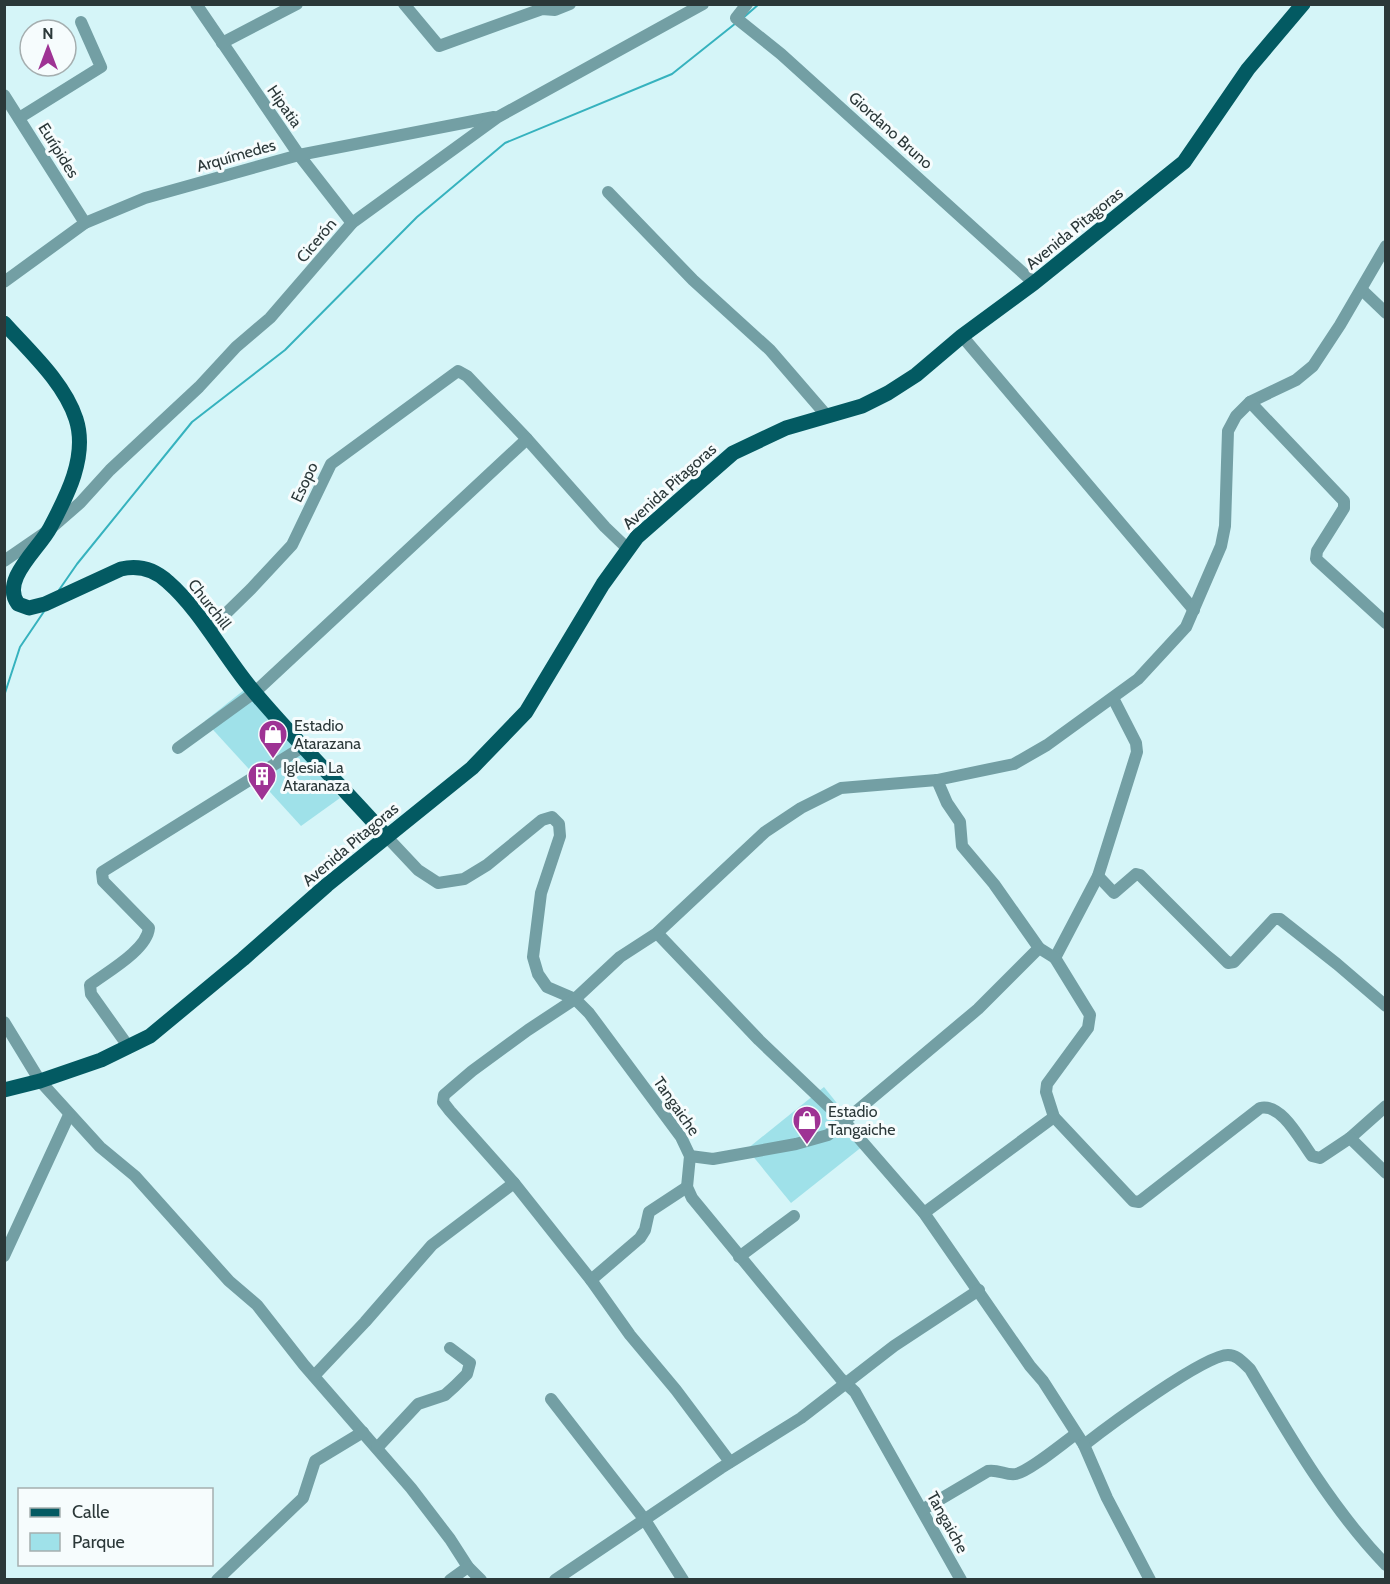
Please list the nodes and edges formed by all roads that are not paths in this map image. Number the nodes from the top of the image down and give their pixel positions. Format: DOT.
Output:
graph roads {
  1 [pos="196,4"];
  2 [pos="297,4"];
  3 [pos="404,4"];
  4 [pos="570,4"];
  5 [pos="703,4"];
  6 [pos="747,4"];
  7 [pos="1302,4"];
  8 [pos="81,21"];
  9 [pos="222,43"];
  10 [pos="4,95"];
  11 [pos="498,117"];
  12 [pos="19,118"];
  13 [pos="299,155"];
  14 [pos="608,192"];
  15 [pos="85,223"];
  16 [pos="352,223"];
  17 [pos="1386,246"];
  18 [pos="4,282"];
  19 [pos="1034,283"];
  20 [pos="1362,290"];
  21 [pos="1386,314"];
  22 [pos="4,323"];
  23 [pos="962,336"];
  24 [pos="1250,402"];
  25 [pos="827,416"];
  26 [pos="527,439"];
  27 [pos="49,530"];
  28 [pos="628,549"];
  29 [pos="4,561"];
  30 [pos="1194,610"];
  31 [pos="1386,622"];
  32 [pos="208,631"];
  33 [pos="255,692"];
  34 [pos="1113,698"];
  35 [pos="304,746"];
  36 [pos="178,748"];
  37 [pos="937,780"];
  38 [pos="386,836"];
  39 [pos="1098,876"];
  40 [pos="657,933"];
  41 [pos="1039,948"];
  42 [pos="1055,958"];
  43 [pos="575,999"];
  44 [pos="1386,1006"];
  45 [pos="4,1022"];
  46 [pos="128,1046"];
  47 [pos="40,1081"];
  48 [pos="4,1090"];
  49 [pos="1386,1106"];
  50 [pos="69,1115"];
  51 [pos="1054,1117"];
  52 [pos="844,1122"];
  53 [pos="1350,1138"];
  54 [pos="690,1156"];
  55 [pos="1386,1173"];
  56 [pos="514,1183"];
  57 [pos="687,1187"];
  58 [pos="924,1213"];
  59 [pos="794,1216"];
  60 [pos="4,1256"];
  61 [pos="739,1257"];
  62 [pos="591,1280"];
  63 [pos="979,1290"];
  64 [pos="450,1348"];
  65 [pos="314,1376"];
  66 [pos="845,1383"];
  67 [pos="551,1399"];
  68 [pos="363,1431"];
  69 [pos="1076,1434"];
  70 [pos="1084,1445"];
  71 [pos="377,1448"];
  72 [pos="730,1462"];
  73 [pos="922,1510"];
  74 [pos="645,1520"];
  75 [pos="1386,1565"];
  76 [pos="468,1567"];
  77 [pos="217,1580"];
  78 [pos="450,1580"];
  79 [pos="481,1580"];
  80 [pos="555,1580"];
  81 [pos="683,1580"];
  82 [pos="961,1580"];
  83 [pos="1150,1580"];
  1 -- 9 [label="street, Hipatia"];
  2 -- 9 [label="street"];
  3 -- 4 [label="street"];
  5 -- 11 [label="street, Cicerón"];
  6 -- 19 [label="street, Giordano Bruno"];
  7 -- 19 [label="main road, Avenida Pitagoras"];
  8 -- 12 [label="street"];
  9 -- 13 [label="street, Hipatia"];
  10 -- 12 [label="street, Eurípides"];
  11 -- 13 [label="street, Arquímedes"];
  11 -- 16 [label="street, Cicerón"];
  12 -- 15 [label="street, Eurípides"];
  13 -- 15 [label="street, Arquímedes"];
  13 -- 16 [label="street, Hipatia"];
  14 -- 25 [label="street"];
  15 -- 18 [label="street, Arquímedes"];
  16 -- 27 [label="street, Cicerón"];
  17 -- 20 [label="street"];
  19 -- 23 [label="main road, Avenida Pitagoras"];
  20 -- 21 [label="street"];
  20 -- 24 [label="street"];
  22 -- 27 [label="main road"];
  23 -- 25 [label="main road, Avenida Pitagoras"];
  23 -- 30 [label="street"];
  24 -- 30 [label="street"];
  24 -- 31 [label="street"];
  25 -- 28 [label="main road, Avenida Pitagoras"];
  26 -- 28 [label="street"];
  26 -- 32 [label="street, Esopo"];
  26 -- 33 [label="street"];
  27 -- 29 [label="street, Cicerón"];
  27 -- 32 [label="main road, Churchill"];
  28 -- 38 [label="main road, Avenida Pitagoras"];
  30 -- 34 [label="street"];
  32 -- 33 [label="main road, Churchill"];
  33 -- 35 [label="main road, Churchill"];
  33 -- 36 [label="street"];
  34 -- 37 [label="street"];
  34 -- 39 [label="street"];
  35 -- 38 [label="main road, Churchill"];
  35 -- 46 [label="street"];
  37 -- 40 [label="street"];
  37 -- 41 [label="street"];
  38 -- 43 [label="street, Tangaiche"];
  38 -- 46 [label="main road, Avenida Pitagoras"];
  39 -- 42 [label="street"];
  39 -- 44 [label="street"];
  40 -- 43 [label="street"];
  40 -- 52 [label="street"];
  41 -- 42 [label="street"];
  41 -- 52 [label="street"];
  42 -- 51 [label="street"];
  43 -- 54 [label="street, Tangaiche"];
  43 -- 56 [label="street"];
  45 -- 47 [label="street"];
  46 -- 47 [label="main road, Avenida Pitagoras"];
  47 -- 48 [label="main road, Avenida Pitagoras"];
  47 -- 50 [label="street"];
  49 -- 53 [label="street"];
  50 -- 60 [label="street"];
  50 -- 65 [label="street"];
  51 -- 53 [label="street"];
  51 -- 58 [label="street"];
  52 -- 54 [label="street"];
  52 -- 58 [label="street"];
  53 -- 55 [label="street"];
  54 -- 57 [label="street, Tangaiche"];
  56 -- 62 [label="street"];
  56 -- 65 [label="street"];
  57 -- 61 [label="street, Tangaiche"];
  57 -- 62 [label="street"];
  58 -- 63 [label="street"];
  59 -- 61 [label="street"];
  61 -- 66 [label="street, Tangaiche"];
  62 -- 72 [label="street"];
  63 -- 66 [label="street"];
  63 -- 69 [label="street"];
  64 -- 71 [label="street"];
  65 -- 68 [label="street"];
  66 -- 72 [label="street"];
  66 -- 73 [label="street, Tangaiche"];
  67 -- 74 [label="street"];
  68 -- 71 [label="street"];
  68 -- 77 [label="street"];
  69 -- 70 [label="street"];
  69 -- 73 [label="street"];
  70 -- 75 [label="street"];
  70 -- 83 [label="street"];
  71 -- 76 [label="street"];
  72 -- 74 [label="street"];
  73 -- 82 [label="street, Tangaiche"];
  74 -- 80 [label="street"];
  74 -- 81 [label="street"];
  76 -- 78 [label="street"];
  76 -- 79 [label="street"];
}
